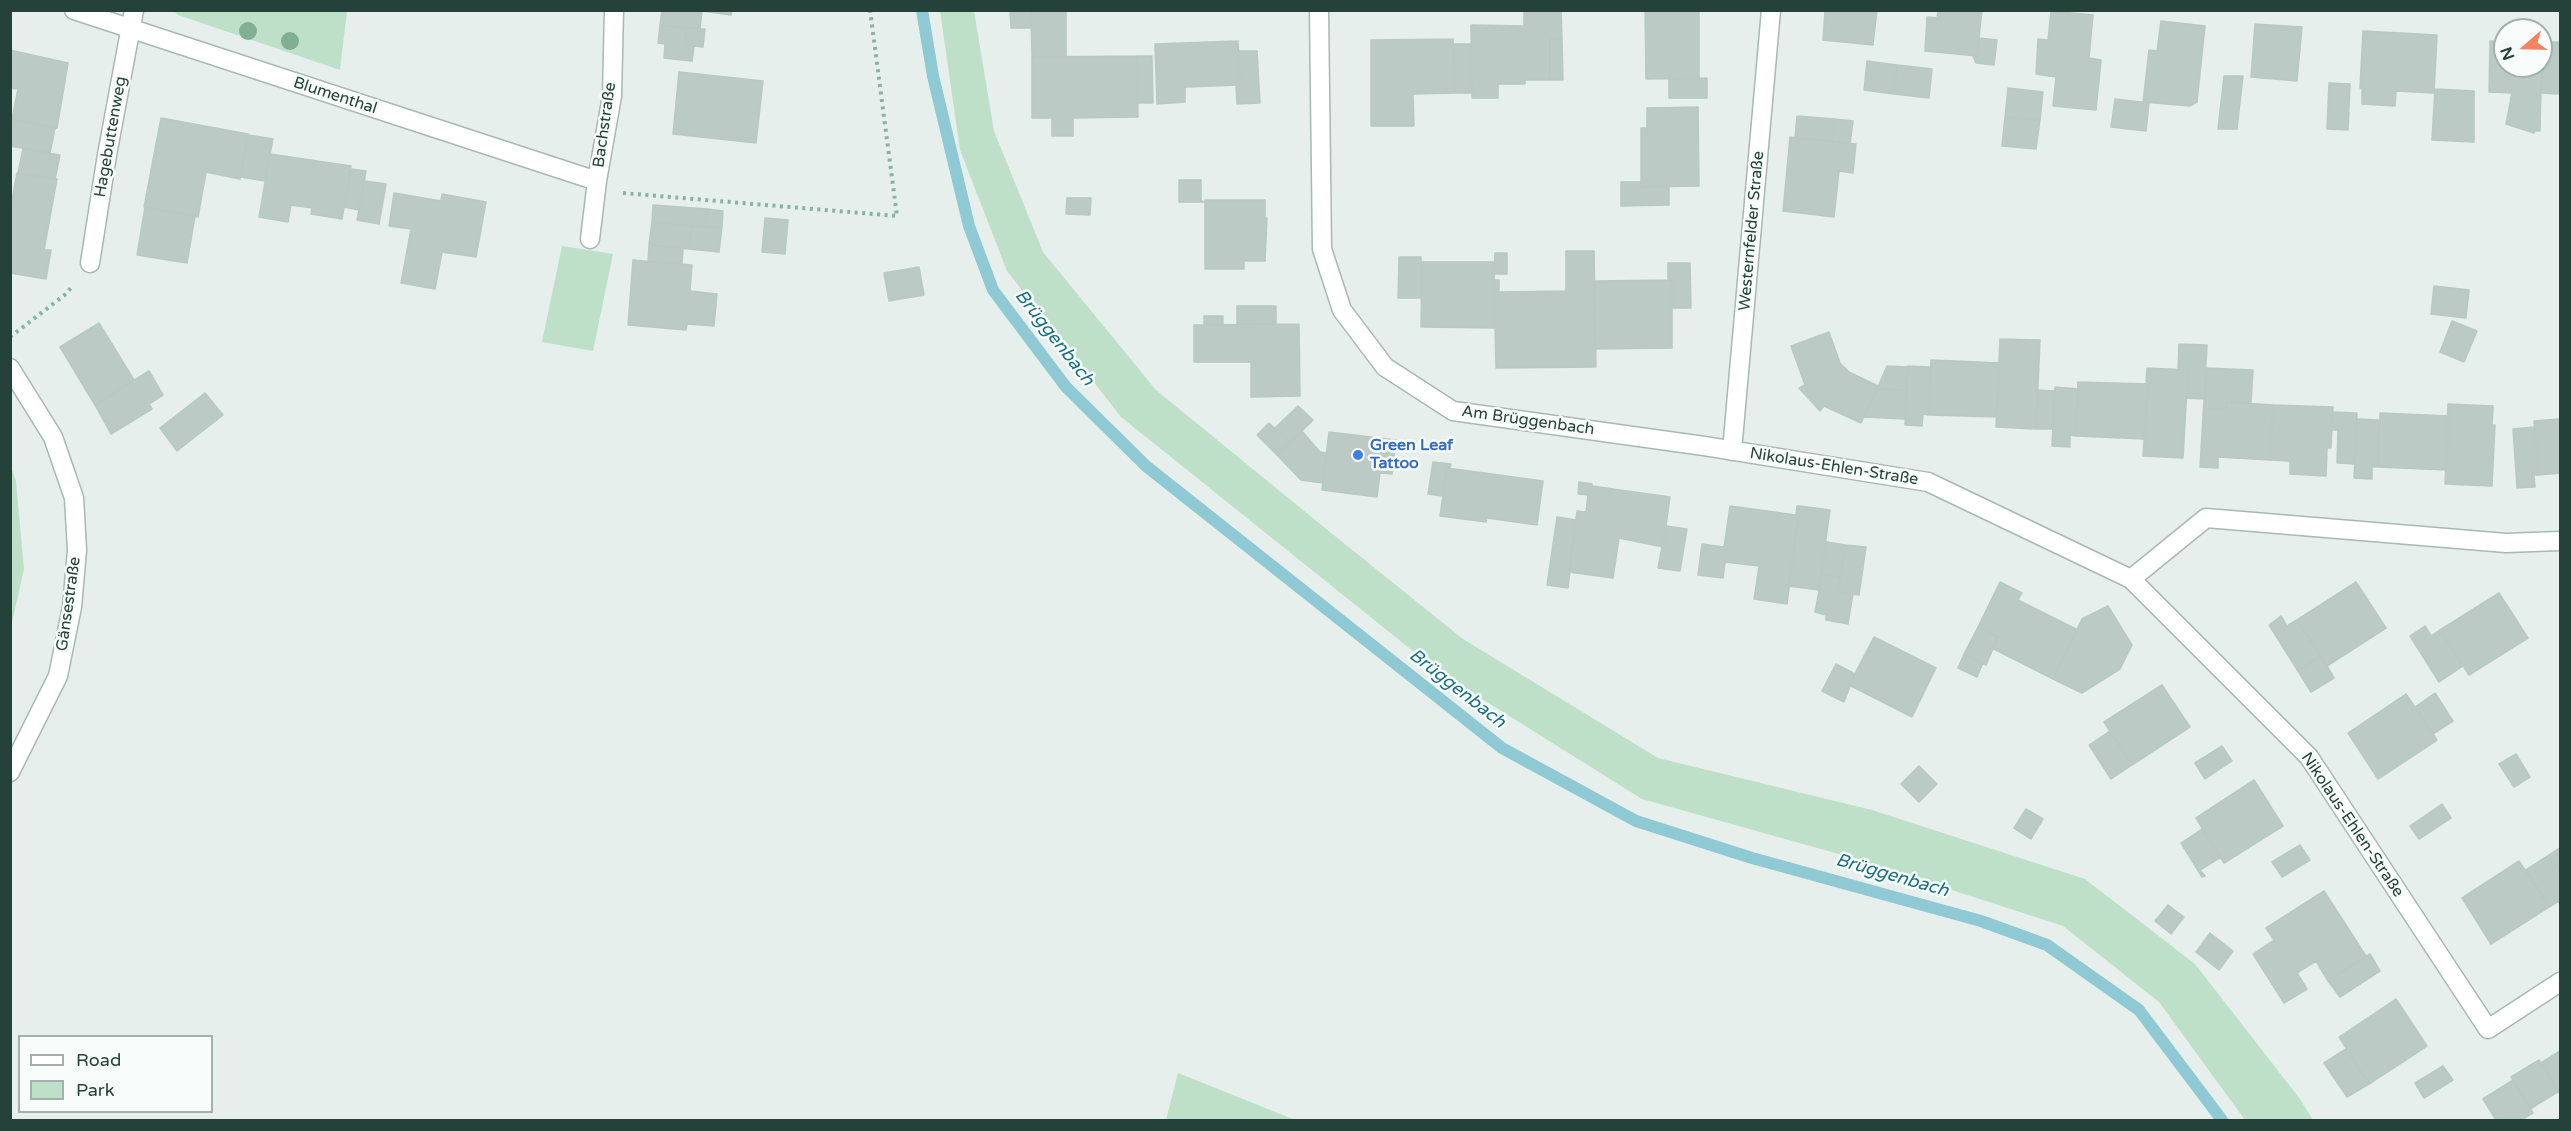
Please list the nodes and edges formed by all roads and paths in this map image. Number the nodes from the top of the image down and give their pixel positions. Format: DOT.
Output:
graph roads {
  1 [pos="74,10"];
  2 [pos="134,10"];
  3 [pos="614,10"];
  4 [pos="870,10"];
  5 [pos="1319,10"];
  6 [pos="1771,10"];
  7 [pos="131,30"];
  8 [pos="597,181"];
  9 [pos="590,239"];
  10 [pos="90,263"];
  11 [pos="10,337"];
  12 [pos="10,368"];
  13 [pos="1732,451"];
  14 [pos="2560,541"];
  15 [pos="2131,579"];
  16 [pos="10,772"];
  17 [pos="2560,982"];
  1 -- 7 [label="street, Blumenthal"];
  2 -- 7 [label="street, Hagebuttenweg"];
  3 -- 8 [label="street, Bachstraße"];
  4 -- 8 [label="path"];
  5 -- 13 [label="street, Am Brüggenbach"];
  6 -- 13 [label="street, Westernfelder Straße"];
  7 -- 8 [label="street, Blumenthal"];
  7 -- 10 [label="street, Hagebuttenweg"];
  8 -- 9 [label="street, Bachstraße"];
  10 -- 11 [label="path"];
  12 -- 16 [label="street, Gänsestraße"];
  13 -- 15 [label="street, Nikolaus-Ehlen-Straße"];
  14 -- 15 [label="street"];
  15 -- 17 [label="street, Nikolaus-Ehlen-Straße"];
}
